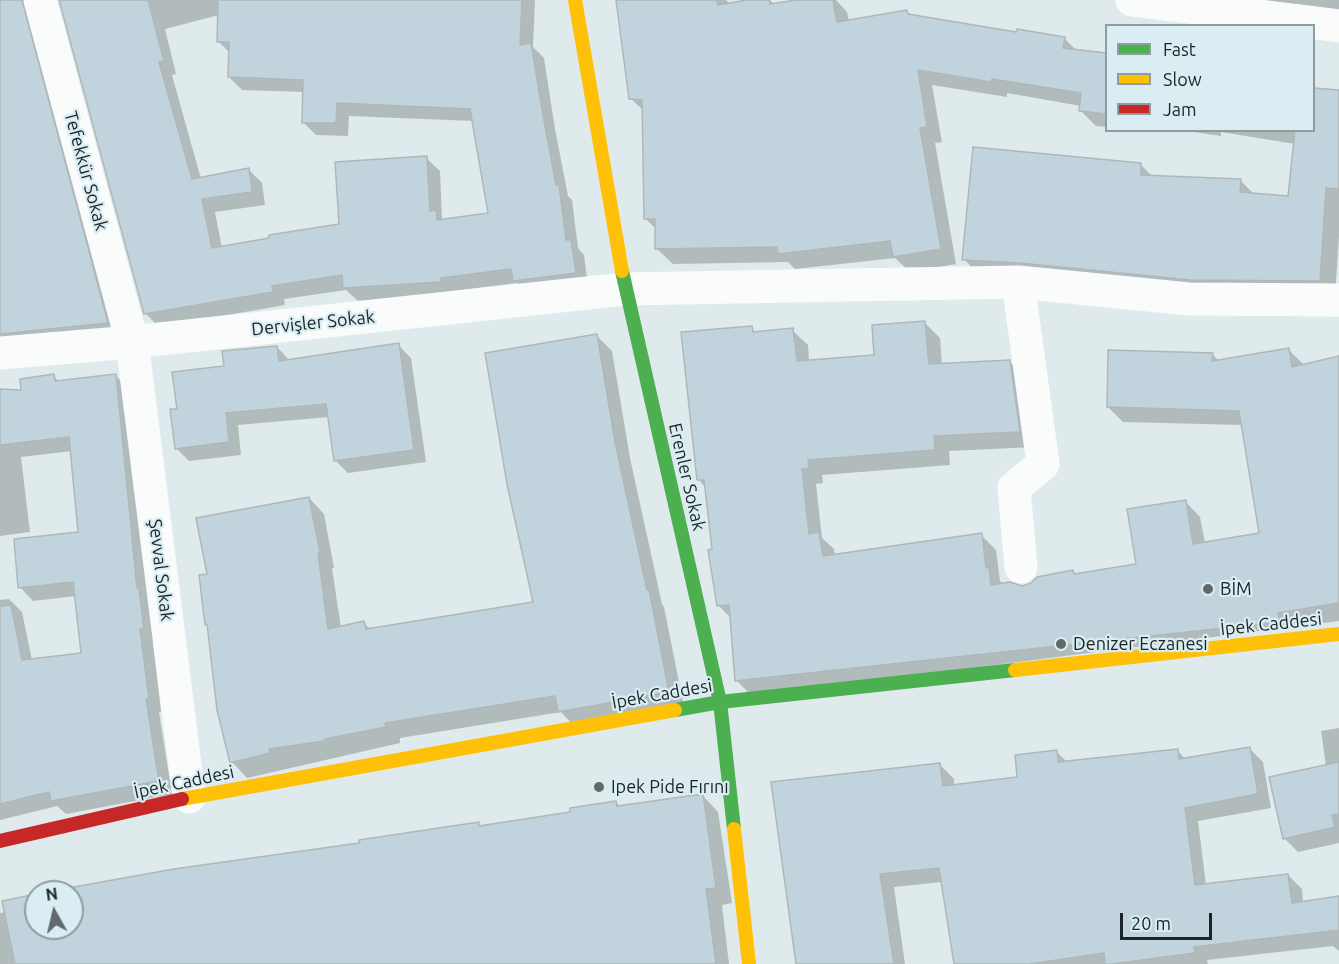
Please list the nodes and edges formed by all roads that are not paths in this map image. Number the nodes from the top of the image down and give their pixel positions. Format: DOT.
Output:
graph roads {
  1 [pos="40,0"];
  2 [pos="576,0"];
  3 [pos="1132,0"];
  4 [pos="1339,26"];
  5 [pos="1018,282"];
  6 [pos="625,290"];
  7 [pos="1339,300"];
  8 [pos="132,342"];
  9 [pos="0,353"];
  10 [pos="1021,567"];
  11 [pos="1339,634"];
  12 [pos="720,702"];
  13 [pos="189,797"];
  14 [pos="0,841"];
  15 [pos="749,964"];
  1 -- 8 [label="street, Tefekkür Sokak"];
  2 -- 6 [label="main road, Erenler Sokak"];
  3 -- 4 [label="street"];
  5 -- 6 [label="street, Dervişler Sokak"];
  5 -- 7 [label="street, Dervişler Sokak"];
  5 -- 10 [label="street"];
  6 -- 8 [label="street, Dervişler Sokak"];
  6 -- 12 [label="main road, Erenler Sokak"];
  8 -- 9 [label="street, Dervişler Sokak"];
  8 -- 13 [label="street, Şevval Sokak"];
  11 -- 12 [label="main road, İpek Caddesi"];
  12 -- 13 [label="main road, İpek Caddesi"];
  12 -- 15 [label="main road, Erenler Sokak"];
  13 -- 14 [label="main road, İpek Caddesi"];
}
